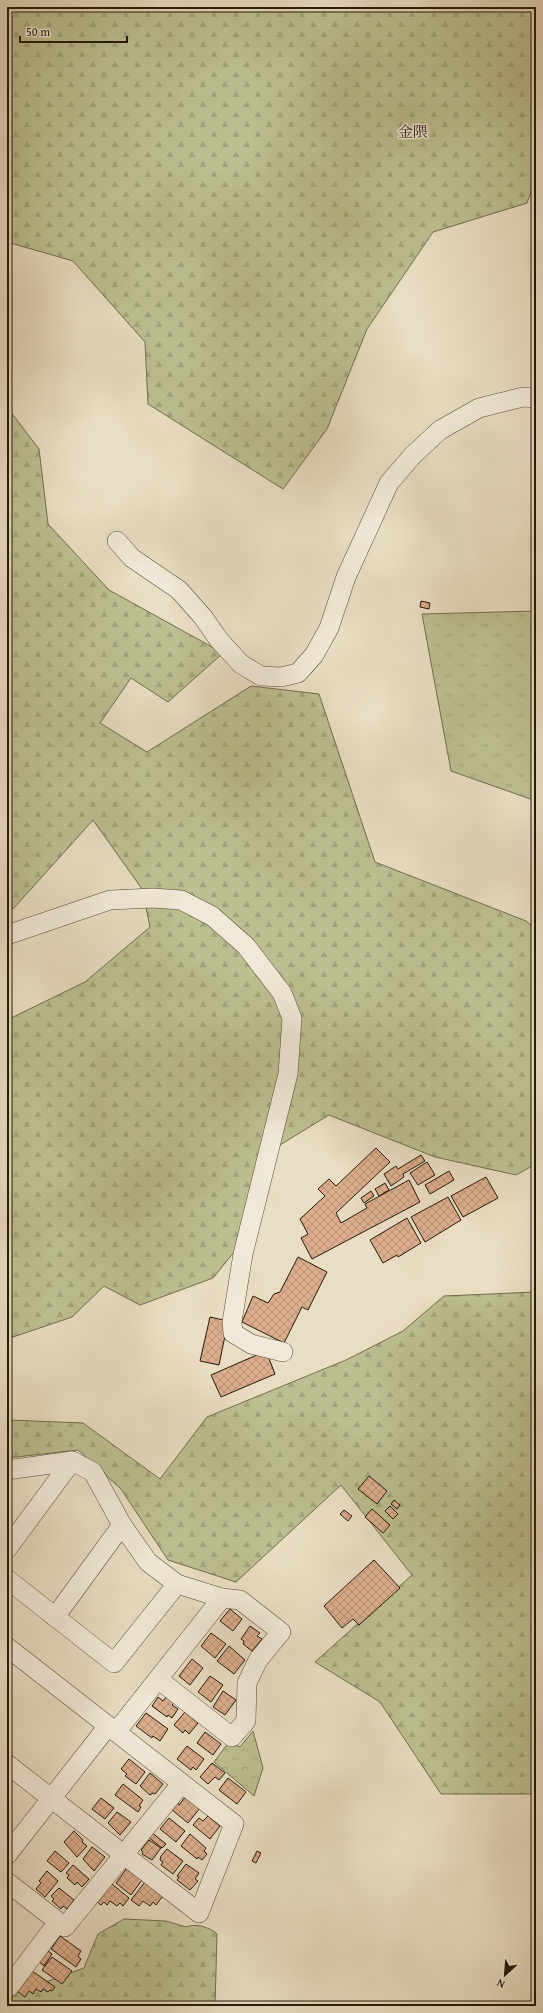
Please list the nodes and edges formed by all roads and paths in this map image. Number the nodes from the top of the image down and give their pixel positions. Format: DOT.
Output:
graph roads {
  1 [pos="536,398"];
  2 [pos="117,541"];
  3 [pos="7,935"];
  4 [pos="283,1352"];
  5 [pos="72,1461"];
  6 [pos="7,1470"];
  7 [pos="122,1525"];
  8 [pos="7,1549"];
  9 [pos="7,1579"];
  10 [pos="177,1584"];
  11 [pos="222,1598"];
  12 [pos="55,1617"];
  13 [pos="7,1647"];
  14 [pos="158,1679"];
  15 [pos="112,1729"];
  16 [pos="7,1764"];
  17 [pos="181,1784"];
  18 [pos="52,1798"];
  19 [pos="124,1854"];
  20 [pos="7,1855"];
  21 [pos="7,1882"];
  22 [pos="58,1922"];
  23 [pos="9,1988"];
  1 -- 2 [label="street"];
  3 -- 4 [label="street"];
  5 -- 6 [label="street"];
  5 -- 7 [label="street"];
  5 -- 8 [label="street"];
  7 -- 10 [label="street"];
  7 -- 12 [label="street"];
  9 -- 12 [label="street"];
  10 -- 11 [label="street"];
  10 -- 12 [label="street"];
  11 -- 14 [label="street"];
  11 -- 14 [label="street"];
  13 -- 15 [label="street"];
  14 -- 15 [label="street"];
  15 -- 17 [label="street"];
  15 -- 18 [label="street"];
  16 -- 18 [label="street"];
  17 -- 19 [label="street"];
  17 -- 19 [label="street"];
  18 -- 19 [label="street"];
  18 -- 20 [label="street"];
  19 -- 22 [label="street"];
  21 -- 22 [label="street"];
  22 -- 23 [label="street"];
}
